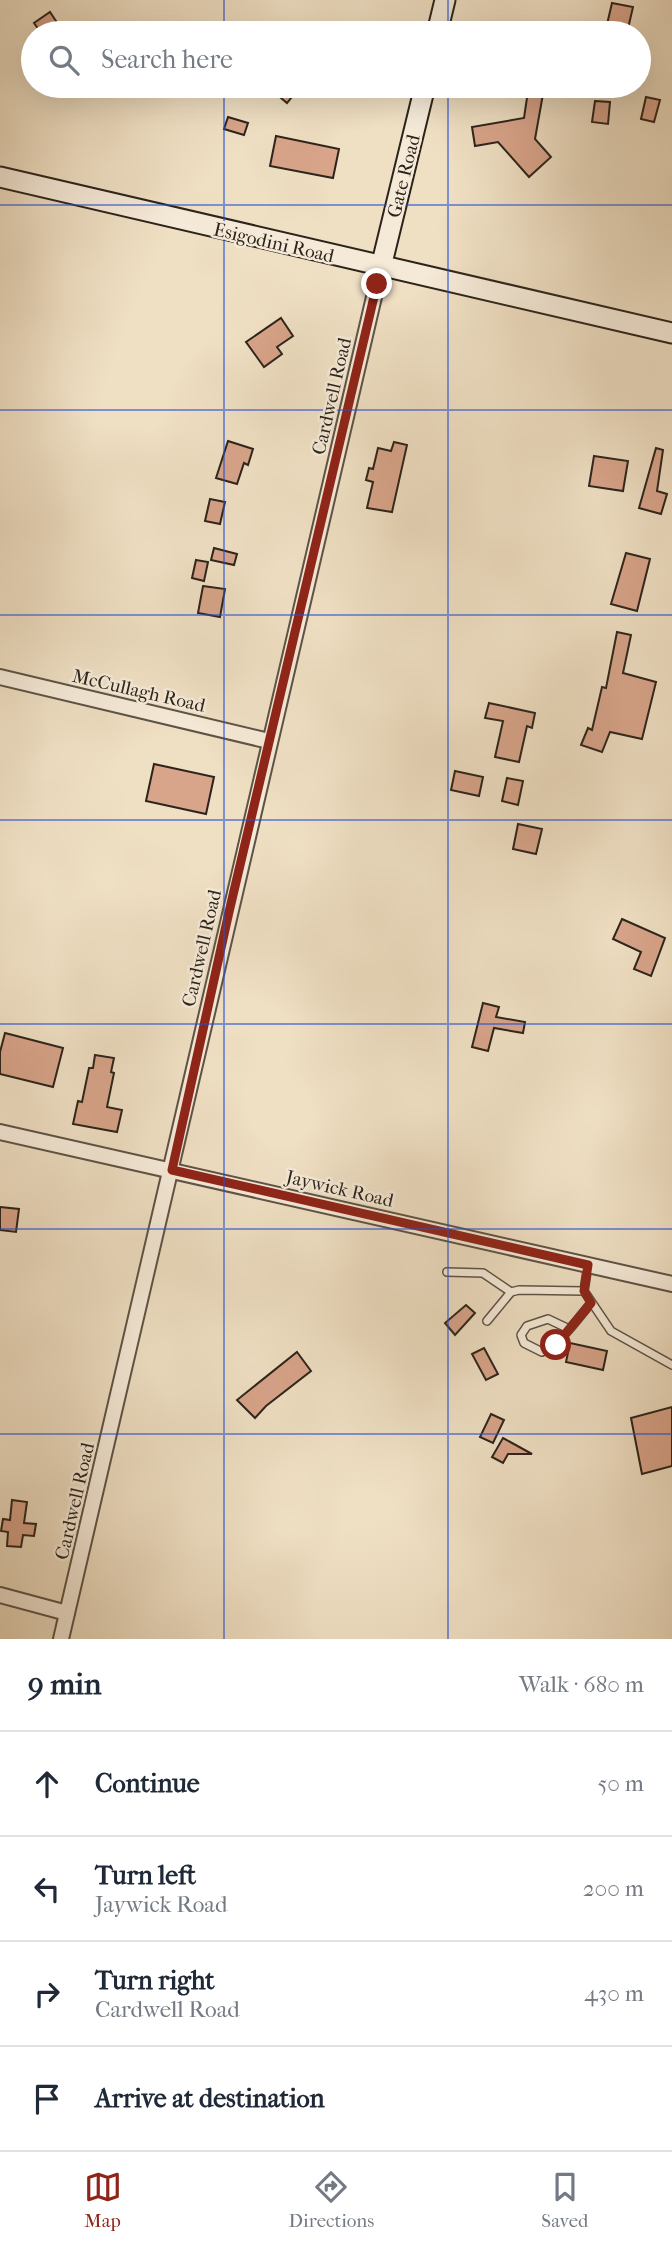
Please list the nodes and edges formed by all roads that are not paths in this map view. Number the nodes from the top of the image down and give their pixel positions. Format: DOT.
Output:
graph roads {
  1 [pos="445,0"];
  2 [pos="440,21"];
  3 [pos="422,98"];
  4 [pos="0,177"];
  5 [pos="381,267"];
  6 [pos="672,333"];
  7 [pos="0,677"];
  8 [pos="269,741"];
  9 [pos="0,1132"];
  10 [pos="172,1170"];
  11 [pos="588,1265"];
  12 [pos="447,1272"];
  13 [pos="672,1284"];
  14 [pos="584,1291"];
  15 [pos="511,1292"];
  16 [pos="591,1303"];
  17 [pos="487,1321"];
  18 [pos="569,1329"];
  19 [pos="672,1366"];
  20 [pos="0,1595"];
  21 [pos="67,1613"];
  22 [pos="61,1639"];
  1 -- 2 [label="main road"];
  3 -- 5 [label="main road, Gate Road"];
  4 -- 5 [label="main road, Esigodini Road"];
  5 -- 6 [label="main road, Esigodini Road"];
  5 -- 8 [label="street, Cardwell Road"];
  7 -- 8 [label="street, McCullagh Road"];
  8 -- 10 [label="street, Cardwell Road"];
  9 -- 10 [label="street, Jaywick Road"];
  10 -- 11 [label="street, Jaywick Road"];
  10 -- 21 [label="street, Cardwell Road"];
  11 -- 13 [label="street, Jaywick Road"];
  11 -- 14 [label="lane"];
  12 -- 15 [label="lane"];
  14 -- 15 [label="lane"];
  14 -- 16 [label="lane"];
  15 -- 17 [label="lane"];
  16 -- 18 [label="lane"];
  16 -- 19 [label="lane"];
  18 -- 18 [label="lane"];
  20 -- 21 [label="street"];
  21 -- 22 [label="street, Cardwell Road"];
}
